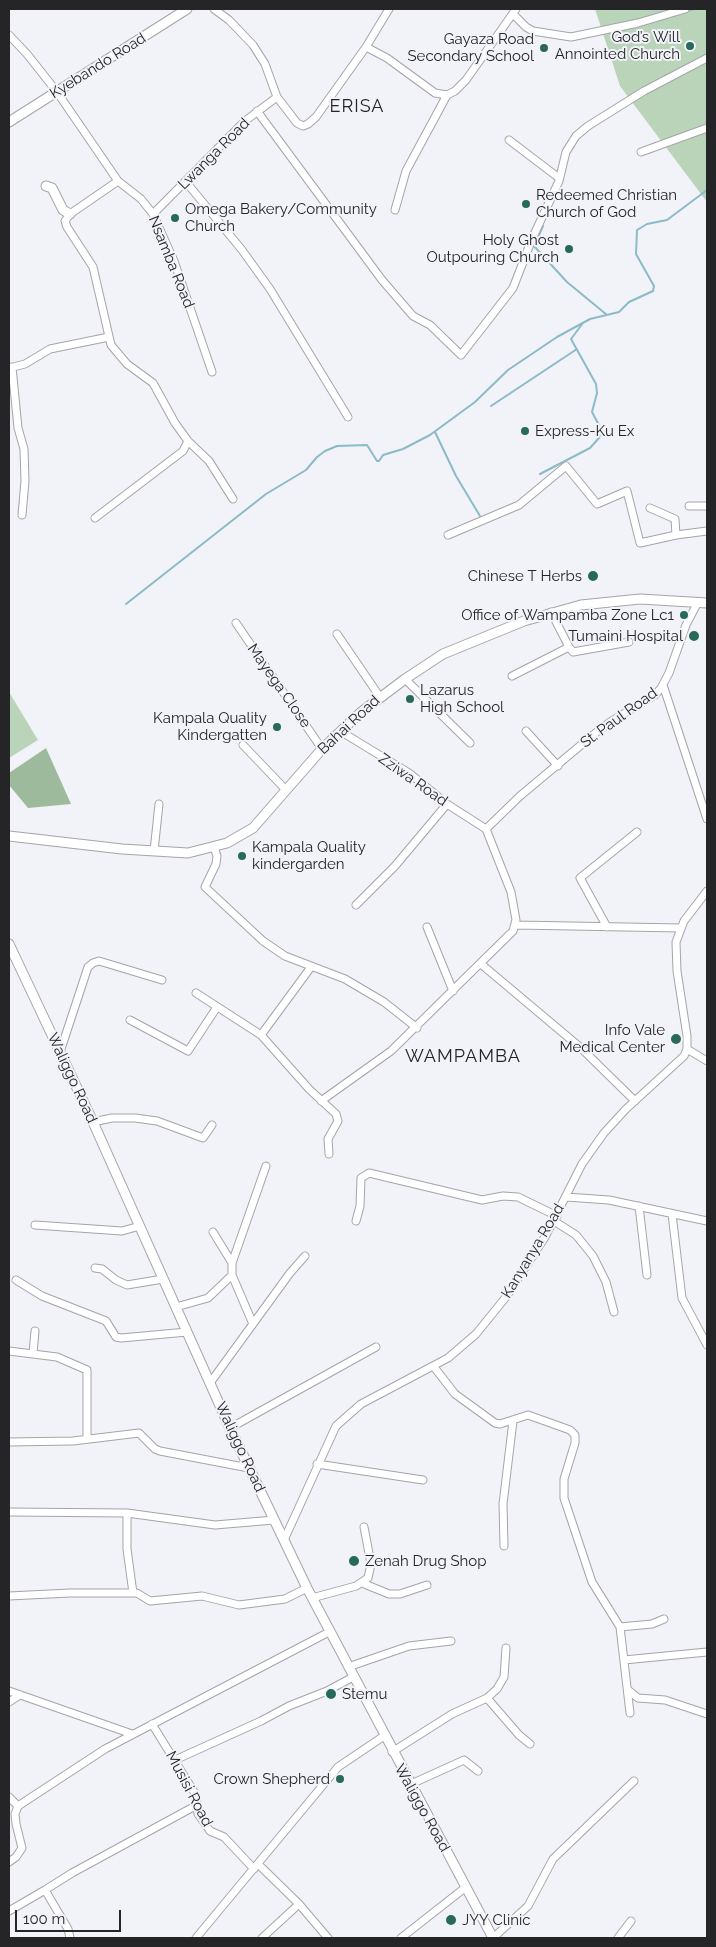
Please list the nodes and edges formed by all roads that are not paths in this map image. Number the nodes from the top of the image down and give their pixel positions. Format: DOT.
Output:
graph roads {
  1 [pos="187,9"];
  2 [pos="214,9"];
  3 [pos="389,9"];
  4 [pos="685,9"];
  5 [pos="515,11"];
  6 [pos="9,35"];
  7 [pos="366,47"];
  8 [pos="707,58"];
  9 [pos="57,92"];
  10 [pos="448,95"];
  11 [pos="277,97"];
  12 [pos="257,111"];
  13 [pos="9,122"];
  14 [pos="707,128"];
  15 [pos="509,140"];
  16 [pos="641,152"];
  17 [pos="559,178"];
  18 [pos="118,182"];
  19 [pos="186,182"];
  20 [pos="46,186"];
  21 [pos="395,210"];
  22 [pos="70,214"];
  23 [pos="153,214"];
  24 [pos="109,337"];
  25 [pos="10,368"];
  26 [pos="212,372"];
  27 [pos="348,417"];
  28 [pos="188,441"];
  29 [pos="233,499"];
  30 [pos="689,506"];
  31 [pos="707,506"];
  32 [pos="650,508"];
  33 [pos="22,515"];
  34 [pos="95,518"];
  35 [pos="707,531"];
  36 [pos="676,534"];
  37 [pos="448,535"];
  38 [pos="707,603"];
  39 [pos="696,604"];
  40 [pos="551,612"];
  41 [pos="236,623"];
  42 [pos="337,634"];
  43 [pos="629,642"];
  44 [pos="569,647"];
  45 [pos="512,676"];
  46 [pos="405,678"];
  47 [pos="663,685"];
  48 [pos="380,696"];
  49 [pos="340,731"];
  50 [pos="526,731"];
  51 [pos="470,743"];
  52 [pos="242,745"];
  53 [pos="322,749"];
  54 [pos="558,766"];
  55 [pos="286,790"];
  56 [pos="159,804"];
  57 [pos="447,804"];
  58 [pos="707,819"];
  59 [pos="486,829"];
  60 [pos="637,832"];
  61 [pos="9,836"];
  62 [pos="214,847"];
  63 [pos="154,851"];
  64 [pos="707,891"];
  65 [pos="356,905"];
  66 [pos="516,925"];
  67 [pos="428,927"];
  68 [pos="606,927"];
  69 [pos="680,928"];
  70 [pos="9,944"];
  71 [pos="481,964"];
  72 [pos="311,967"];
  73 [pos="162,980"];
  74 [pos="453,991"];
  75 [pos="196,993"];
  76 [pos="217,1006"];
  77 [pos="130,1020"];
  78 [pos="417,1028"];
  79 [pos="261,1035"];
  80 [pos="687,1049"];
  81 [pos="60,1052"];
  82 [pos="707,1061"];
  83 [pos="321,1101"];
  84 [pos="635,1101"];
  85 [pos="93,1122"];
  86 [pos="212,1126"];
  87 [pos="329,1154"];
  88 [pos="266,1166"];
  89 [pos="566,1198"];
  90 [pos="639,1206"];
  91 [pos="672,1214"];
  92 [pos="556,1219"];
  93 [pos="356,1220"];
  94 [pos="707,1221"];
  95 [pos="35,1224"];
  96 [pos="140,1226"];
  97 [pos="213,1232"];
  98 [pos="305,1256"];
  99 [pos="232,1263"];
  100 [pos="95,1268"];
  101 [pos="232,1275"];
  102 [pos="647,1275"];
  103 [pos="163,1279"];
  104 [pos="16,1280"];
  105 [pos="176,1307"];
  106 [pos="614,1312"];
  107 [pos="253,1324"];
  108 [pos="35,1331"];
  109 [pos="187,1332"];
  110 [pos="707,1345"];
  111 [pos="376,1347"];
  112 [pos="9,1351"];
  113 [pos="33,1353"];
  114 [pos="434,1367"];
  115 [pos="210,1383"];
  116 [pos="513,1421"];
  117 [pos="230,1428"];
  118 [pos="86,1439"];
  119 [pos="9,1442"];
  120 [pos="317,1464"];
  121 [pos="249,1468"];
  122 [pos="423,1480"];
  123 [pos="9,1512"];
  124 [pos="127,1513"];
  125 [pos="274,1520"];
  126 [pos="364,1526"];
  127 [pos="284,1540"];
  128 [pos="504,1546"];
  129 [pos="362,1583"];
  130 [pos="427,1585"];
  131 [pos="307,1588"];
  132 [pos="134,1593"];
  133 [pos="9,1596"];
  134 [pos="312,1598"];
  135 [pos="664,1620"];
  136 [pos="620,1627"];
  137 [pos="329,1632"];
  138 [pos="451,1641"];
  139 [pos="506,1648"];
  140 [pos="707,1652"];
  141 [pos="624,1660"];
  142 [pos="348,1667"];
  143 [pos="353,1676"];
  144 [pos="628,1690"];
  145 [pos="9,1691"];
  146 [pos="20,1695"];
  147 [pos="487,1698"];
  148 [pos="9,1702"];
  149 [pos="630,1713"];
  150 [pos="707,1714"];
  151 [pos="152,1724"];
  152 [pos="132,1734"];
  153 [pos="384,1736"];
  154 [pos="530,1744"];
  155 [pos="392,1752"];
  156 [pos="175,1760"];
  157 [pos="478,1771"];
  158 [pos="634,1781"];
  159 [pos="410,1784"];
  160 [pos="9,1797"];
  161 [pos="197,1805"];
  162 [pos="18,1806"];
  163 [pos="9,1862"];
  164 [pos="256,1867"];
  165 [pos="466,1887"];
  166 [pos="45,1890"];
  167 [pos="300,1904"];
  168 [pos="9,1910"];
  169 [pos="631,1920"];
  170 [pos="70,1938"];
  171 [pos="196,1938"];
  172 [pos="262,1938"];
  173 [pos="328,1938"];
  174 [pos="401,1938"];
  175 [pos="493,1938"];
  176 [pos="618,1938"];
  1 -- 9 [label="street, Kyebando Road"];
  2 -- 11 [label="street"];
  3 -- 7 [label="street"];
  4 -- 5 [label="street"];
  5 -- 10 [label="street"];
  6 -- 9 [label="street, Nsamba Road"];
  7 -- 10 [label="street"];
  7 -- 11 [label="street"];
  8 -- 17 [label="street"];
  9 -- 13 [label="street, Kyebando Road"];
  9 -- 18 [label="street, Nsamba Road"];
  10 -- 21 [label="street"];
  11 -- 12 [label="street, Lwanga Road"];
  12 -- 17 [label="street"];
  12 -- 19 [label="street, Lwanga Road"];
  14 -- 16 [label="street"];
  15 -- 17 [label="street"];
  18 -- 22 [label="street"];
  18 -- 23 [label="street, Nsamba Road"];
  19 -- 23 [label="street, Lwanga Road"];
  19 -- 27 [label="street"];
  20 -- 22 [label="street"];
  22 -- 24 [label="street"];
  23 -- 26 [label="street, Nsamba Road"];
  24 -- 25 [label="street"];
  24 -- 28 [label="street"];
  25 -- 33 [label="street"];
  28 -- 29 [label="street"];
  28 -- 34 [label="street"];
  30 -- 31 [label="street"];
  32 -- 36 [label="street"];
  35 -- 36 [label="street"];
  36 -- 37 [label="street"];
  38 -- 39 [label="street, Bahai Road"];
  39 -- 40 [label="street, Bahai Road"];
  39 -- 47 [label="street, St. Paul Road"];
  40 -- 44 [label="street"];
  40 -- 46 [label="street, Bahai Road"];
  41 -- 53 [label="street, Mayega Close"];
  42 -- 48 [label="street"];
  43 -- 44 [label="street"];
  44 -- 45 [label="street"];
  46 -- 48 [label="street, Bahai Road"];
  46 -- 51 [label="street"];
  47 -- 54 [label="street, St. Paul Road"];
  47 -- 58 [label="street"];
  48 -- 49 [label="street, Bahai Road"];
  49 -- 53 [label="street, Bahai Road"];
  49 -- 57 [label="street, Zziwa Road"];
  50 -- 54 [label="street"];
  52 -- 55 [label="street"];
  53 -- 55 [label="street, Bahai Road"];
  54 -- 59 [label="street, St. Paul Road"];
  55 -- 62 [label="street, Bahai Road"];
  56 -- 63 [label="street"];
  57 -- 59 [label="street, Zziwa Road"];
  57 -- 65 [label="street"];
  59 -- 66 [label="street"];
  60 -- 68 [label="street"];
  61 -- 63 [label="street, Bahai Road"];
  62 -- 63 [label="street, Bahai Road"];
  62 -- 72 [label="street"];
  64 -- 69 [label="street"];
  66 -- 68 [label="street"];
  66 -- 71 [label="street"];
  67 -- 74 [label="street"];
  68 -- 69 [label="street"];
  69 -- 80 [label="street"];
  70 -- 81 [label="street, Waliggo Road"];
  71 -- 74 [label="street"];
  71 -- 84 [label="street"];
  72 -- 78 [label="street"];
  72 -- 79 [label="street"];
  73 -- 81 [label="street"];
  74 -- 78 [label="street"];
  75 -- 76 [label="street"];
  76 -- 77 [label="street"];
  76 -- 79 [label="street"];
  78 -- 83 [label="street"];
  79 -- 83 [label="street"];
  80 -- 82 [label="street"];
  80 -- 84 [label="street, Kanyanya Road"];
  81 -- 85 [label="street, Waliggo Road"];
  83 -- 87 [label="street"];
  84 -- 89 [label="street, Kanyanya Road"];
  85 -- 86 [label="street"];
  85 -- 96 [label="street, Waliggo Road"];
  88 -- 99 [label="street"];
  89 -- 90 [label="street"];
  89 -- 92 [label="street, Kanyanya Road"];
  90 -- 91 [label="street"];
  90 -- 102 [label="street"];
  91 -- 94 [label="street"];
  91 -- 110 [label="street"];
  92 -- 93 [label="street"];
  92 -- 106 [label="street"];
  92 -- 114 [label="street, Kanyanya Road"];
  95 -- 96 [label="street"];
  96 -- 103 [label="street, Waliggo Road"];
  97 -- 99 [label="street"];
  98 -- 107 [label="street"];
  99 -- 101 [label="street"];
  100 -- 103 [label="street"];
  101 -- 105 [label="street"];
  101 -- 107 [label="street"];
  103 -- 105 [label="street, Waliggo Road"];
  104 -- 109 [label="street"];
  105 -- 109 [label="street, Waliggo Road"];
  107 -- 115 [label="street"];
  108 -- 113 [label="street"];
  109 -- 115 [label="street, Waliggo Road"];
  111 -- 117 [label="street"];
  112 -- 113 [label="street"];
  113 -- 118 [label="street"];
  114 -- 116 [label="street"];
  114 -- 120 [label="street, Kanyanya Road"];
  115 -- 117 [label="street, Waliggo Road"];
  116 -- 128 [label="street"];
  116 -- 136 [label="street"];
  117 -- 121 [label="street, Waliggo Road"];
  118 -- 119 [label="street"];
  118 -- 121 [label="street"];
  120 -- 122 [label="street"];
  120 -- 127 [label="street, Kanyanya Road"];
  121 -- 125 [label="street, Waliggo Road"];
  123 -- 124 [label="street"];
  124 -- 125 [label="street"];
  124 -- 132 [label="street"];
  125 -- 127 [label="street, Waliggo Road"];
  126 -- 129 [label="street"];
  127 -- 131 [label="street, Waliggo Road"];
  129 -- 130 [label="street"];
  129 -- 134 [label="street"];
  131 -- 132 [label="street"];
  131 -- 134 [label="street, Waliggo Road"];
  132 -- 133 [label="street"];
  134 -- 137 [label="street, Waliggo Road"];
  135 -- 136 [label="street"];
  136 -- 141 [label="street"];
  137 -- 142 [label="street, Waliggo Road"];
  137 -- 151 [label="street"];
  138 -- 142 [label="street"];
  139 -- 147 [label="street"];
  140 -- 141 [label="street"];
  141 -- 144 [label="street"];
  142 -- 143 [label="street, Waliggo Road"];
  143 -- 153 [label="street, Waliggo Road"];
  143 -- 156 [label="street"];
  144 -- 149 [label="street"];
  144 -- 150 [label="street"];
  145 -- 146 [label="street"];
  146 -- 148 [label="street"];
  146 -- 152 [label="street"];
  147 -- 154 [label="street"];
  147 -- 155 [label="street"];
  151 -- 152 [label="street"];
  151 -- 156 [label="street, Musisi Road"];
  152 -- 162 [label="street"];
  153 -- 155 [label="street, Waliggo Road"];
  153 -- 164 [label="street"];
  155 -- 159 [label="street, Waliggo Road"];
  156 -- 161 [label="street, Musisi Road"];
  157 -- 159 [label="street"];
  158 -- 175 [label="street"];
  159 -- 165 [label="street, Waliggo Road"];
  160 -- 162 [label="street"];
  161 -- 164 [label="street, Musisi Road"];
  161 -- 166 [label="street"];
  162 -- 163 [label="street"];
  164 -- 167 [label="street, Musisi Road"];
  164 -- 171 [label="street"];
  165 -- 174 [label="street"];
  165 -- 175 [label="street, Waliggo Road"];
  166 -- 168 [label="street"];
  166 -- 170 [label="street"];
  167 -- 172 [label="street"];
  167 -- 173 [label="street, Musisi Road"];
  169 -- 176 [label="street"];
}
